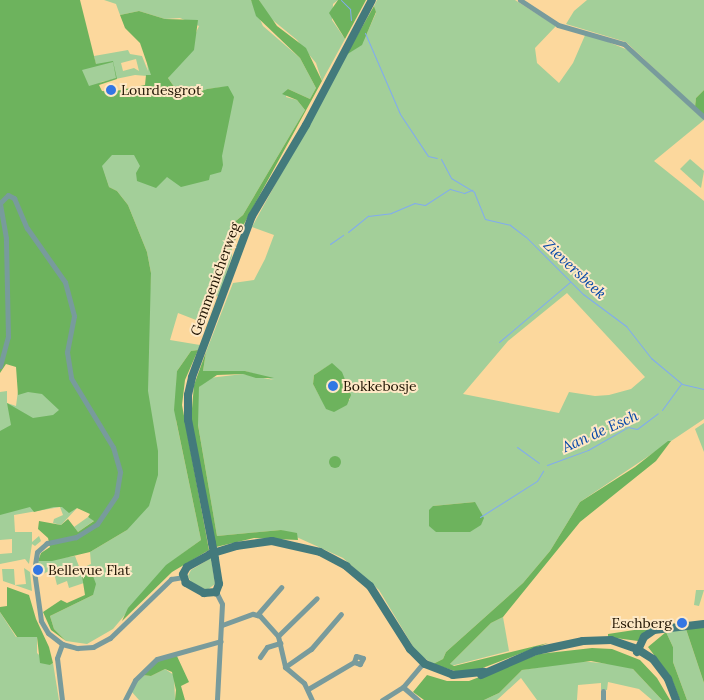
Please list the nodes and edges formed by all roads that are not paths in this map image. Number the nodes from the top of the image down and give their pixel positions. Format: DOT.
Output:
graph roads {
  1 [pos="372,0"];
  2 [pos="520,0"];
  3 [pos="704,117"];
  4 [pos="0,366"];
  5 [pos="183,577"];
  6 [pos="281,587"];
  7 [pos="216,592"];
  8 [pos="317,598"];
  9 [pos="340,614"];
  10 [pos="257,615"];
  11 [pos="704,624"];
  12 [pos="222,625"];
  13 [pos="278,636"];
  14 [pos="220,641"];
  15 [pos="280,643"];
  16 [pos="62,644"];
  17 [pos="639,651"];
  18 [pos="260,657"];
  19 [pos="354,662"];
  20 [pos="422,665"];
  21 [pos="285,667"];
  22 [pos="404,687"];
  23 [pos="308,689"];
  24 [pos="603,692"];
  25 [pos="674,696"];
  26 [pos="62,700"];
  27 [pos="125,700"];
  28 [pos="217,700"];
  29 [pos="312,700"];
  30 [pos="382,700"];
  31 [pos="418,700"];
  32 [pos="603,700"];
  1 -- 7 [label="main road, Gemmenicherweg, bridge"];
  2 -- 3 [label="street"];
  4 -- 16 [label="street"];
  5 -- 7 [label="main road"];
  5 -- 16 [label="street"];
  5 -- 20 [label="main road"];
  6 -- 10 [label="street"];
  7 -- 12 [label="street, Gemmenicherweg"];
  8 -- 13 [label="street"];
  9 -- 21 [label="street"];
  10 -- 12 [label="street"];
  10 -- 13 [label="street"];
  11 -- 17 [label="main road"];
  12 -- 14 [label="street, Gemmenicherweg"];
  13 -- 15 [label="street"];
  14 -- 27 [label="street"];
  14 -- 28 [label="street, Gemmenicherweg"];
  15 -- 18 [label="street"];
  15 -- 21 [label="street"];
  16 -- 26 [label="street"];
  17 -- 20 [label="main road"];
  17 -- 25 [label="main road"];
  19 -- 23 [label="street"];
  20 -- 22 [label="street"];
  21 -- 23 [label="street"];
  22 -- 30 [label="street"];
  22 -- 31 [label="street"];
  23 -- 29 [label="street"];
  24 -- 32 [label="street"];
}
